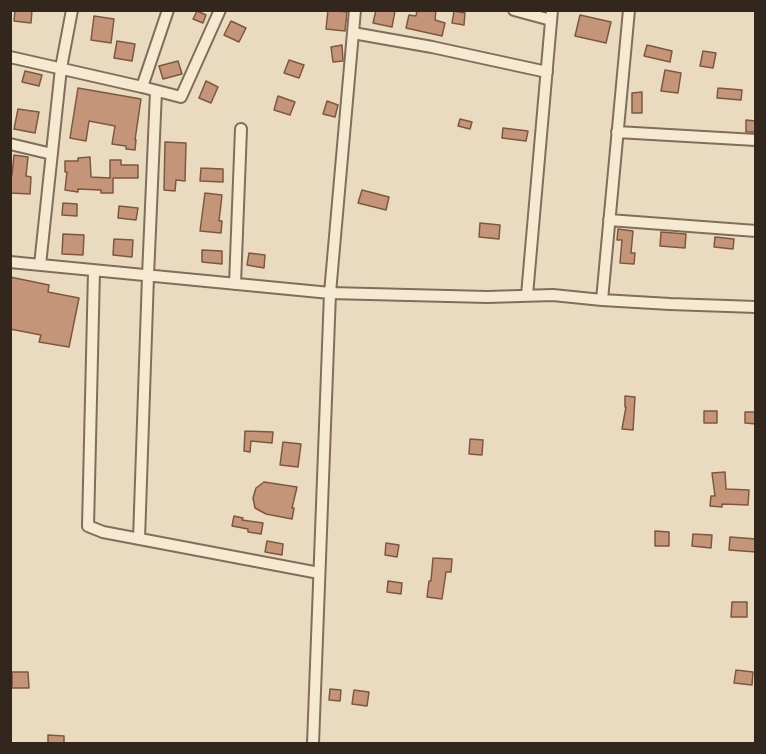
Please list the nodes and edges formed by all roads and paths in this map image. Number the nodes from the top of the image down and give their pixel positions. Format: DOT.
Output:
graph roads {
  1 [pos="72,10"];
  2 [pos="168,10"];
  3 [pos="220,10"];
  4 [pos="355,10"];
  5 [pos="514,10"];
  6 [pos="629,10"];
  7 [pos="552,15"];
  8 [pos="353,33"];
  9 [pos="10,57"];
  10 [pos="61,68"];
  11 [pos="547,72"];
  12 [pos="142,87"];
  13 [pos="156,91"];
  14 [pos="241,129"];
  15 [pos="617,132"];
  16 [pos="756,140"];
  17 [pos="10,144"];
  18 [pos="52,154"];
  19 [pos="609,220"];
  20 [pos="756,231"];
  21 [pos="10,262"];
  22 [pos="40,266"];
  23 [pos="94,271"];
  24 [pos="148,276"];
  25 [pos="235,284"];
  26 [pos="330,293"];
  27 [pos="527,295"];
  28 [pos="602,300"];
  29 [pos="756,307"];
  30 [pos="139,539"];
  31 [pos="319,573"];
  32 [pos="313,744"];
  1 -- 10 [label="street"];
  2 -- 12 [label="street"];
  3 -- 13 [label="street"];
  4 -- 8 [label="street"];
  5 -- 7 [label="street"];
  6 -- 15 [label="street"];
  7 -- 11 [label="street"];
  8 -- 11 [label="street"];
  8 -- 26 [label="street"];
  9 -- 10 [label="street"];
  10 -- 12 [label="street"];
  10 -- 18 [label="street"];
  11 -- 27 [label="street"];
  12 -- 13 [label="street"];
  13 -- 24 [label="street"];
  14 -- 25 [label="street"];
  15 -- 16 [label="street"];
  15 -- 19 [label="street"];
  17 -- 18 [label="street"];
  18 -- 22 [label="street"];
  19 -- 20 [label="street"];
  19 -- 28 [label="street"];
  21 -- 22 [label="street"];
  22 -- 23 [label="street"];
  23 -- 24 [label="street"];
  23 -- 30 [label="street"];
  24 -- 25 [label="street"];
  24 -- 30 [label="street"];
  25 -- 26 [label="street"];
  26 -- 27 [label="street"];
  26 -- 31 [label="street"];
  27 -- 28 [label="street"];
  28 -- 29 [label="street"];
  30 -- 31 [label="street"];
  31 -- 32 [label="street"];
}
